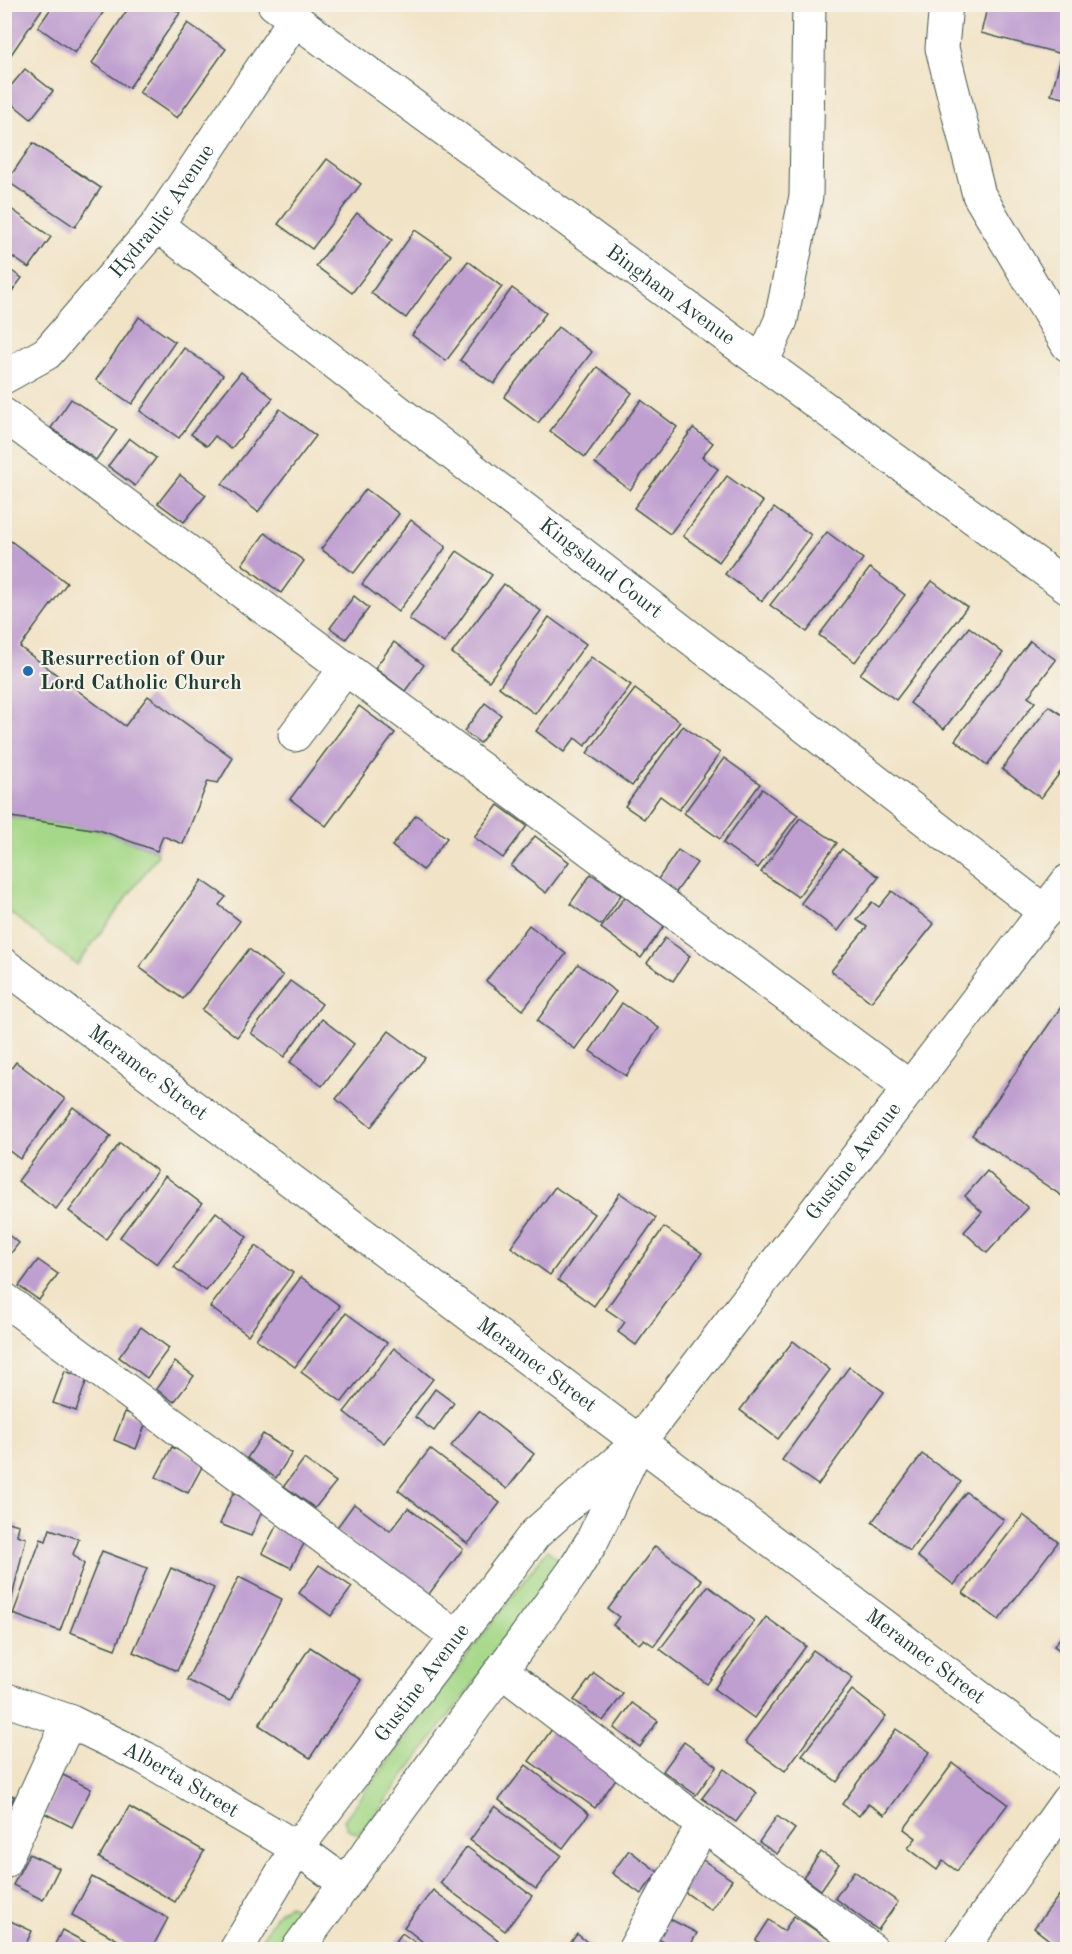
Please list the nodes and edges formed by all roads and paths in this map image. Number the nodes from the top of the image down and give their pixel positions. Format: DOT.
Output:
graph roads {
  1 [pos="809,4"];
  2 [pos="946,4"];
  3 [pos="284,12"];
  4 [pos="157,225"];
  5 [pos="1068,345"];
  6 [pos="762,363"];
  7 [pos="4,377"];
  8 [pos="4,415"];
  9 [pos="1068,587"];
  10 [pos="346,668"];
  11 [pos="295,735"];
  12 [pos="1068,881"];
  13 [pos="1046,912"];
  14 [pos="4,965"];
  15 [pos="911,1088"];
  16 [pos="4,1299"];
  17 [pos="639,1442"];
  18 [pos="458,1637"];
  19 [pos="502,1671"];
  20 [pos="4,1699"];
  21 [pos="69,1721"];
  22 [pos="1068,1764"];
  23 [pos="1068,1800"];
  24 [pos="703,1825"];
  25 [pos="297,1848"];
  26 [pos="4,1862"];
  27 [pos="345,1883"];
  28 [pos="236,1950"];
  29 [pos="297,1950"];
  30 [pos="634,1950"];
  31 [pos="872,1950"];
  32 [pos="961,1950"];
  1 -- 6 [label="street"];
  2 -- 5 [label="street"];
  3 -- 4 [label="street, Hydraulic Avenue"];
  3 -- 6 [label="street, Bingham Avenue"];
  4 -- 7 [label="street, Hydraulic Avenue"];
  4 -- 13 [label="street, Kingsland Court"];
  6 -- 9 [label="street, Bingham Avenue"];
  8 -- 10 [label="street"];
  10 -- 11 [label="street"];
  10 -- 15 [label="street"];
  12 -- 13 [label="street, Gustine Avenue"];
  13 -- 15 [label="street, Gustine Avenue"];
  14 -- 17 [label="street, Meramec Street"];
  15 -- 17 [label="street, Gustine Avenue"];
  16 -- 18 [label="street"];
  17 -- 18 [label="street, Gustine Avenue"];
  17 -- 19 [label="street, Gustine Avenue"];
  17 -- 22 [label="street, Meramec Street"];
  18 -- 25 [label="street, Gustine Avenue"];
  19 -- 24 [label="street"];
  19 -- 27 [label="street, Gustine Avenue"];
  20 -- 21 [label="street, Alberta Street"];
  21 -- 25 [label="street, Alberta Street"];
  21 -- 26 [label="street"];
  23 -- 32 [label="street"];
  24 -- 30 [label="street"];
  24 -- 31 [label="street"];
  25 -- 27 [label="street, Alberta Street"];
  25 -- 28 [label="street, Gustine Avenue"];
  27 -- 29 [label="street, Gustine Avenue"];
}
